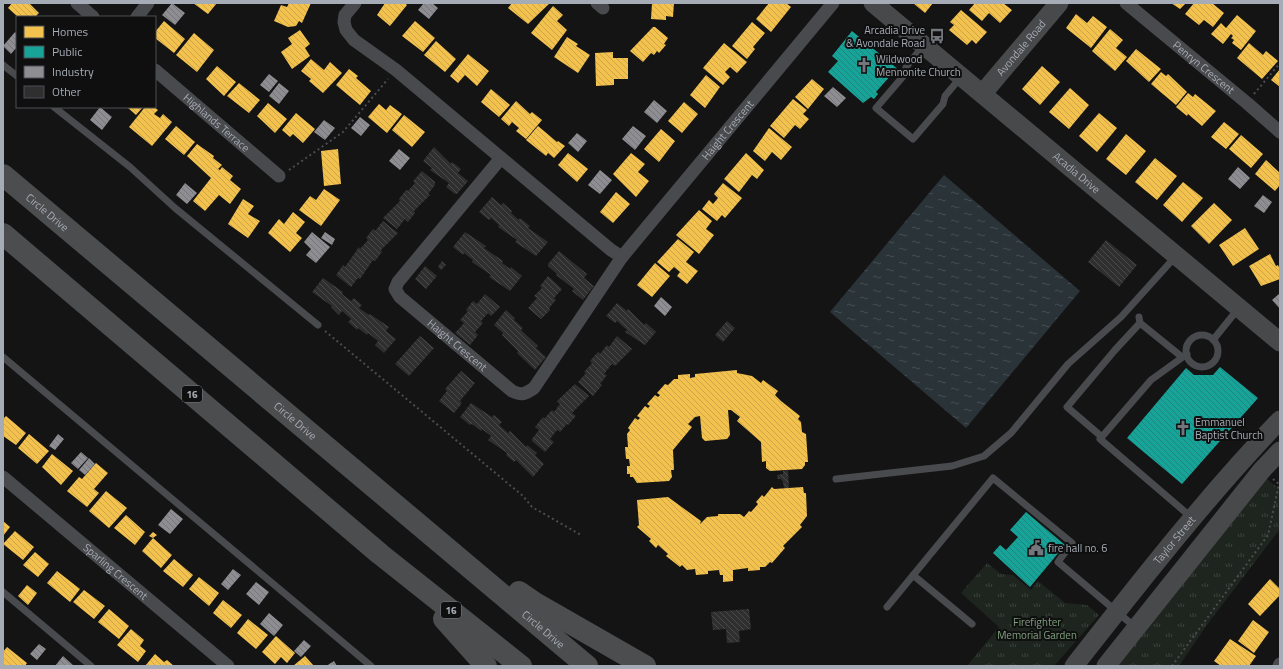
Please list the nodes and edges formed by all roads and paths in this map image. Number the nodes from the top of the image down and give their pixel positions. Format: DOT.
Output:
graph roads {
  1 [pos="76,3"];
  2 [pos="148,3"];
  3 [pos="355,3"];
  4 [pos="833,3"];
  5 [pos="873,3"];
  6 [pos="1059,3"];
  7 [pos="1126,3"];
  8 [pos="92,16"];
  9 [pos="138,16"];
  10 [pos="924,45"];
  11 [pos="1280,63"];
  12 [pos="3,65"];
  13 [pos="156,71"];
  14 [pos="16,75"];
  15 [pos="962,76"];
  16 [pos="389,79"];
  17 [pos="983,93"];
  18 [pos="1254,95"];
  19 [pos="55,108"];
  20 [pos="1280,132"];
  21 [pos="501,158"];
  22 [pos="299,163"];
  23 [pos="3,175"];
  24 [pos="279,176"];
  25 [pos="3,234"];
  26 [pos="1176,256"];
  27 [pos="622,257"];
  28 [pos="1239,308"];
  29 [pos="318,325"];
  30 [pos="1213,340"];
  31 [pos="1280,342"];
  32 [pos="1185,356"];
  33 [pos="3,357"];
  34 [pos="1280,420"];
  35 [pos="304,427"];
  36 [pos="1102,437"];
  37 [pos="1280,451"];
  38 [pos="3,477"];
  39 [pos="1272,478"];
  40 [pos="836,479"];
  41 [pos="1279,484"];
  42 [pos="1193,518"];
  43 [pos="580,535"];
  44 [pos="380,554"];
  45 [pos="913,575"];
  46 [pos="3,592"];
  47 [pos="887,607"];
  48 [pos="1117,612"];
  49 [pos="972,624"];
  50 [pos="1135,628"];
  51 [pos="91,666"];
  52 [pos="228,666"];
  53 [pos="371,666"];
  54 [pos="486,666"];
  55 [pos="522,666"];
  56 [pos="587,666"];
  57 [pos="645,666"];
  58 [pos="1074,666"];
  59 [pos="1106,666"];
  60 [pos="1172,666"];
  1 -- 8 [label="street"];
  2 -- 9 [label="street"];
  3 -- 21 [label="street"];
  4 -- 27 [label="street, Haight Crescent"];
  5 -- 10 [label="street, Acadia Drive"];
  6 -- 17 [label="street, Avondale Road"];
  7 -- 20 [label="street, Penryn Crescent"];
  10 -- 15 [label="street, Acadia Drive"];
  10 -- 15 [label="lane"];
  11 -- 18 [label="path"];
  12 -- 14 [label="lane"];
  13 -- 24 [label="street, Highlands Terrace"];
  15 -- 17 [label="street, Acadia Drive"];
  16 -- 22 [label="path"];
  17 -- 26 [label="street, Acadia Drive"];
  19 -- 29 [label="lane"];
  21 -- 27 [label="street"];
  21 -- 27 [label="street, Haight Crescent"];
  23 -- 35 [label="highway, Circle Drive"];
  25 -- 44 [label="highway, 16"];
  26 -- 28 [label="street, Acadia Drive"];
  26 -- 40 [label="lane"];
  28 -- 30 [label="lane"];
  28 -- 31 [label="street, Acadia Drive"];
  29 -- 43 [label="path"];
  30 -- 32 [label="lane"];
  30 -- 32 [label="lane"];
  32 -- 36 [label="lane"];
  32 -- 36 [label="lane"];
  33 -- 53 [label="lane"];
  34 -- 42 [label="street, Taylor Street"];
  35 -- 56 [label="highway, Circle Drive"];
  35 -- 57 [label="highway"];
  36 -- 42 [label="lane"];
  37 -- 50 [label="street"];
  38 -- 52 [label="street, Sparling Crescent"];
  39 -- 41 [label="path"];
  41 -- 60 [label="path"];
  42 -- 48 [label="street, Taylor Street"];
  44 -- 54 [label="highway"];
  44 -- 55 [label="highway, 16"];
  45 -- 47 [label="lane"];
  45 -- 48 [label="lane"];
  45 -- 49 [label="lane"];
  46 -- 51 [label="lane"];
  48 -- 50 [label="lane"];
  48 -- 58 [label="street, Taylor Street"];
  50 -- 59 [label="street"];
}
